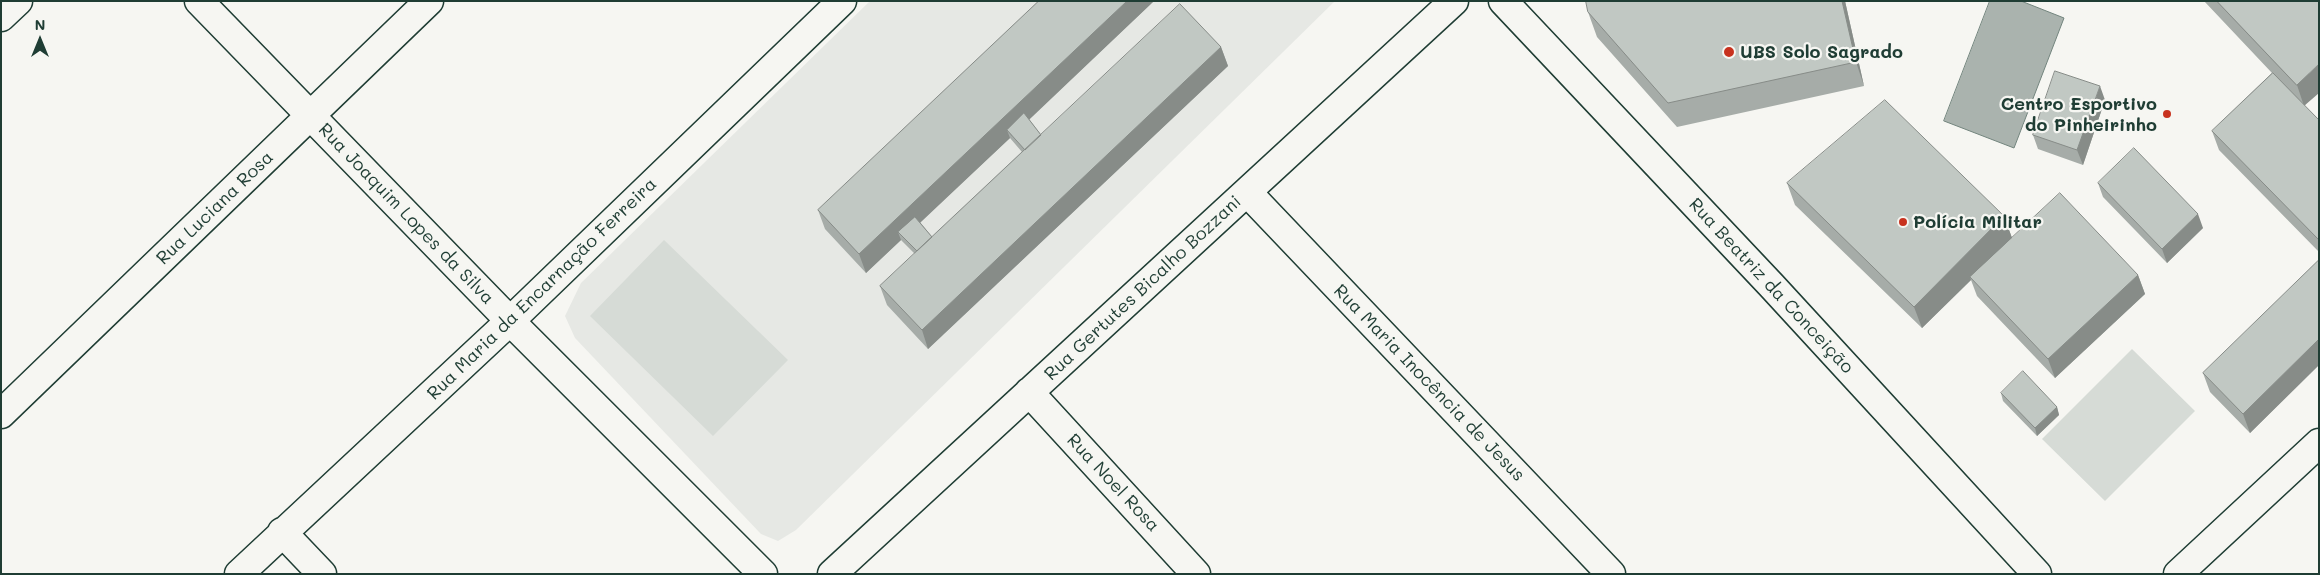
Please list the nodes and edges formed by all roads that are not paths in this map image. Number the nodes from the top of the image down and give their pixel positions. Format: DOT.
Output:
graph roads {
  1 [pos="18,1"];
  2 [pos="199,1"];
  3 [pos="429,1"];
  4 [pos="842,1"];
  5 [pos="1454,1"];
  6 [pos="1503,1"];
  7 [pos="1,17"];
  8 [pos="311,116"];
  9 [pos="1247,192"];
  10 [pos="510,321"];
  11 [pos="1029,392"];
  12 [pos="1,414"];
  13 [pos="2319,443"];
  14 [pos="282,532"];
  15 [pos="239,574"];
  16 [pos="322,574"];
  17 [pos="762,574"];
  18 [pos="832,574"];
  19 [pos="1196,574"];
  20 [pos="1612,574"];
  21 [pos="2037,574"];
  22 [pos="2178,574"];
  1 -- 7 [label="street"];
  2 -- 8 [label="street, Rua Joaquim Lopes da Silva"];
  3 -- 8 [label="street, Rua Luciana Rosa"];
  4 -- 10 [label="street, Rua Maria da Encarnação Ferreira"];
  5 -- 9 [label="street, Rua Gertutes Bicalho Bozzani"];
  6 -- 21 [label="street, Rua Beatriz da Conceição"];
  8 -- 10 [label="street, Rua Joaquim Lopes da Silva"];
  8 -- 12 [label="street, Rua Luciana Rosa"];
  9 -- 11 [label="street, Rua Gertutes Bicalho Bozzani"];
  9 -- 20 [label="street, Rua Maria Inocência de Jesus"];
  10 -- 14 [label="street, Rua Maria da Encarnação Ferreira"];
  10 -- 17 [label="street, Rua Joaquim Lopes da Silva"];
  11 -- 18 [label="street, Rua Gertutes Bicalho Bozzani"];
  11 -- 19 [label="street, Rua Noel Rosa"];
  13 -- 22 [label="street"];
  14 -- 15 [label="street, Rua Maria da Encarnação Ferreira"];
  14 -- 16 [label="street"];
}
